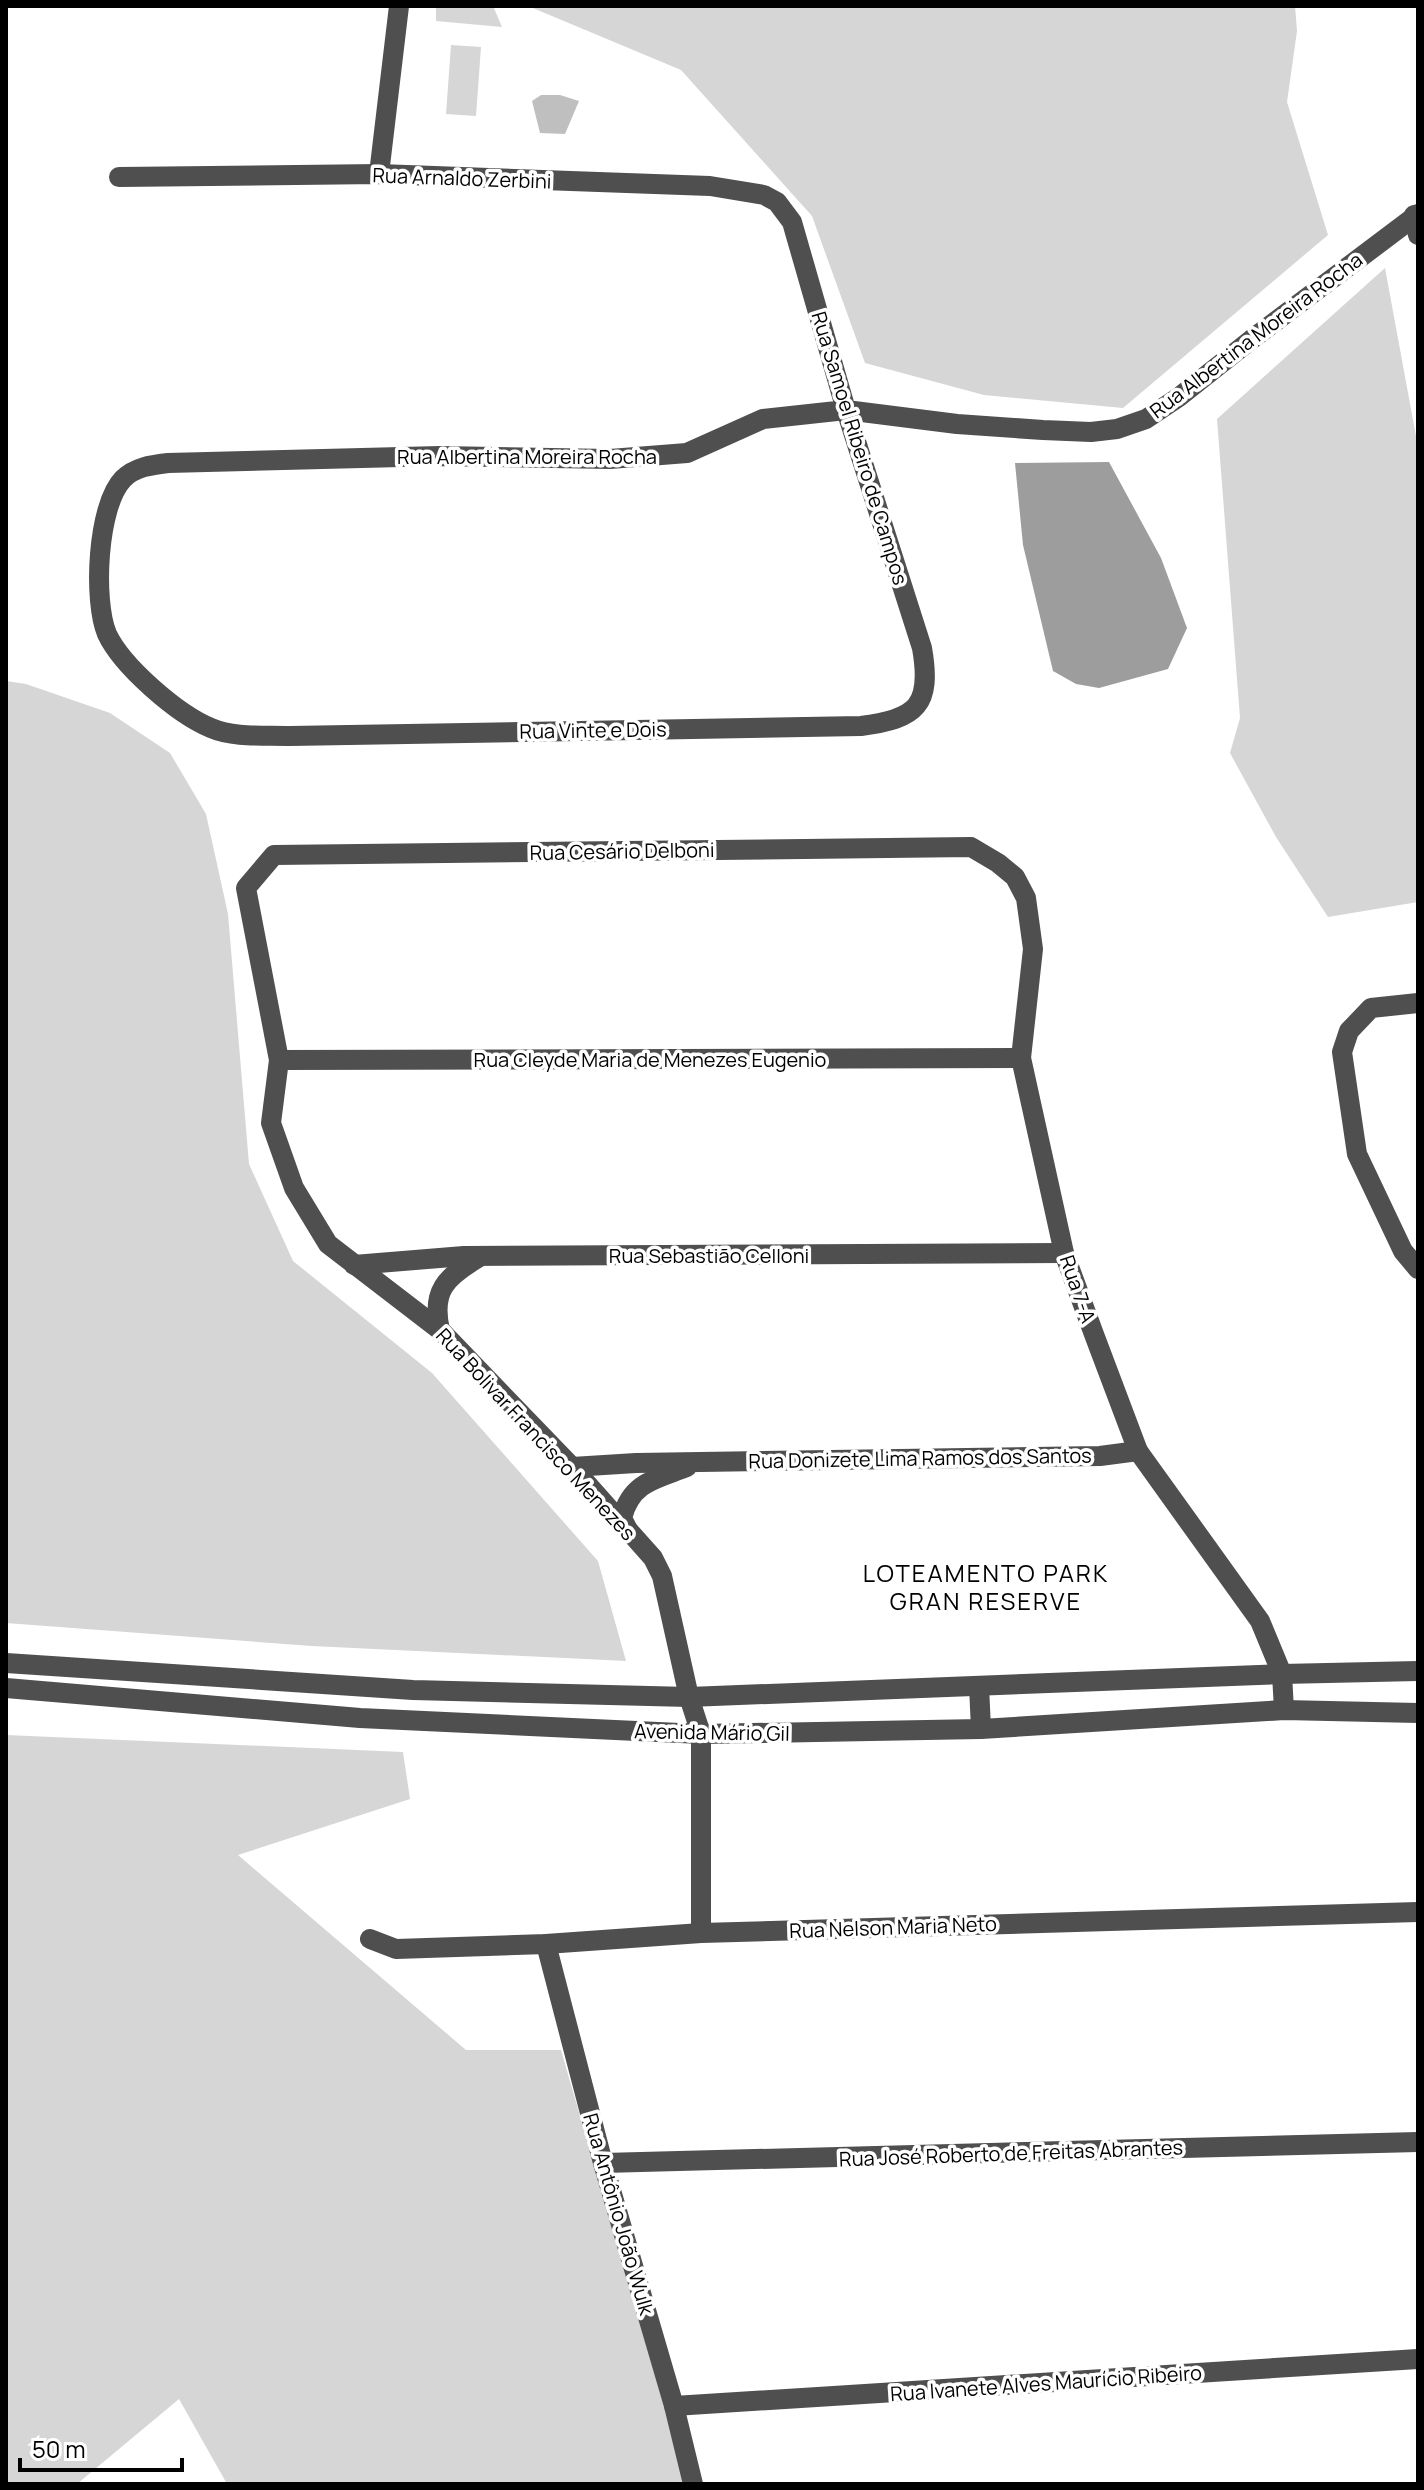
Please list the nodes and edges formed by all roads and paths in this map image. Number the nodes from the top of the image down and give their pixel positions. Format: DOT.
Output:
graph roads {
  1 [pos="399,6"];
  2 [pos="379,174"];
  3 [pos="119,177"];
  4 [pos="1417,221"];
  5 [pos="792,222"];
  6 [pos="846,410"];
  7 [pos="927,673"];
  8 [pos="229,733"];
  9 [pos="971,847"];
  10 [pos="274,855"];
  11 [pos="1418,1003"];
  12 [pos="1021,1058"];
  13 [pos="279,1060"];
  14 [pos="1064,1253"];
  15 [pos="480,1256"];
  16 [pos="354,1265"];
  17 [pos="1418,1269"];
  18 [pos="440,1330"];
  19 [pos="1138,1451"];
  20 [pos="702,1462"];
  21 [pos="572,1467"];
  22 [pos="629,1532"];
  23 [pos="6,1663"];
  24 [pos="1418,1671"];
  25 [pos="131,1672"];
  26 [pos="1282,1674"];
  27 [pos="979,1686"];
  28 [pos="6,1688"];
  29 [pos="413,1690"];
  30 [pos="689,1697"];
  31 [pos="129,1699"];
  32 [pos="1284,1710"];
  33 [pos="1418,1713"];
  34 [pos="411,1721"];
  35 [pos="981,1729"];
  36 [pos="701,1734"];
  37 [pos="1418,1912"];
  38 [pos="701,1933"];
  39 [pos="370,1939"];
  40 [pos="546,1944"];
  41 [pos="1418,2142"];
  42 [pos="603,2163"];
  43 [pos="1418,2359"];
  44 [pos="674,2406"];
  45 [pos="693,2484"];
  1 -- 2 [label="street"];
  2 -- 3 [label="street, Rua Arnaldo Zerbini"];
  2 -- 5 [label="street, Rua Arnaldo Zerbini"];
  4 -- 6 [label="street, Rua Albertina Moreira Rocha"];
  5 -- 6 [label="street, Rua Samoel Ribeiro de Campos"];
  6 -- 7 [label="street, Rua Samoel Ribeiro de Campos"];
  6 -- 8 [label="street, Rua Albertina Moreira Rocha"];
  7 -- 8 [label="street, Rua Vinte e Dois"];
  9 -- 10 [label="street, Rua Cesário Delboni"];
  9 -- 12 [label="street, Rua 7-A"];
  10 -- 13 [label="street, Rua Bolivar Francisco Menezes"];
  11 -- 17 [label="street"];
  12 -- 13 [label="street, Rua Cleyde Maria de Menezes Eugenio"];
  12 -- 14 [label="street, Rua 7-A"];
  13 -- 16 [label="street, Rua Bolivar Francisco Menezes"];
  14 -- 15 [label="street, Rua Sebastião Celloni"];
  14 -- 19 [label="street, Rua 7-A"];
  15 -- 16 [label="street, Rua Sebastião Celloni"];
  15 -- 18 [label="street"];
  16 -- 18 [label="street, Rua Bolivar Francisco Menezes"];
  18 -- 21 [label="street, Rua Bolivar Francisco Menezes"];
  19 -- 20 [label="street, Rua Donizete Lima Ramos dos Santos"];
  19 -- 26 [label="street, Rua 7-A"];
  20 -- 21 [label="street, Rua Donizete Lima Ramos dos Santos"];
  20 -- 22 [label="street"];
  21 -- 22 [label="street, Rua Bolivar Francisco Menezes"];
  22 -- 30 [label="street, Rua Bolivar Francisco Menezes"];
  23 -- 25 [label="street, Avenida Mário Gil"];
  24 -- 26 [label="street, Avenida Mário Gil"];
  25 -- 29 [label="street, Avenida Mário Gil"];
  25 -- 31 [label="street"];
  26 -- 27 [label="street, Avenida Mário Gil"];
  26 -- 32 [label="street, Rua 7-A"];
  27 -- 30 [label="street, Avenida Mário Gil"];
  27 -- 35 [label="street"];
  28 -- 31 [label="street, Avenida Mário Gil"];
  29 -- 30 [label="street, Avenida Mário Gil"];
  29 -- 34 [label="street"];
  30 -- 36 [label="street, Rua Bolivar Francisco Menezes"];
  31 -- 34 [label="street, Avenida Mário Gil"];
  32 -- 33 [label="street, Avenida Mário Gil"];
  32 -- 35 [label="street, Avenida Mário Gil"];
  34 -- 36 [label="street, Avenida Mário Gil"];
  35 -- 36 [label="street, Avenida Mário Gil"];
  36 -- 38 [label="street, Rua Bolivar Francisco Menezes"];
  37 -- 38 [label="street, Rua Nelson Maria Neto"];
  38 -- 40 [label="street, Rua Nelson Maria Neto"];
  39 -- 40 [label="street, Rua Nelson Maria Neto"];
  40 -- 42 [label="street, Rua Antônio João Wulk"];
  41 -- 42 [label="street, Rua José Roberto de Freitas Abrantes"];
  42 -- 44 [label="street, Rua Antônio João Wulk"];
  43 -- 44 [label="street, Rua lvanete Alves Maurício Ribeiro"];
  44 -- 45 [label="street, Rua Antônio João Wulk"];
}
